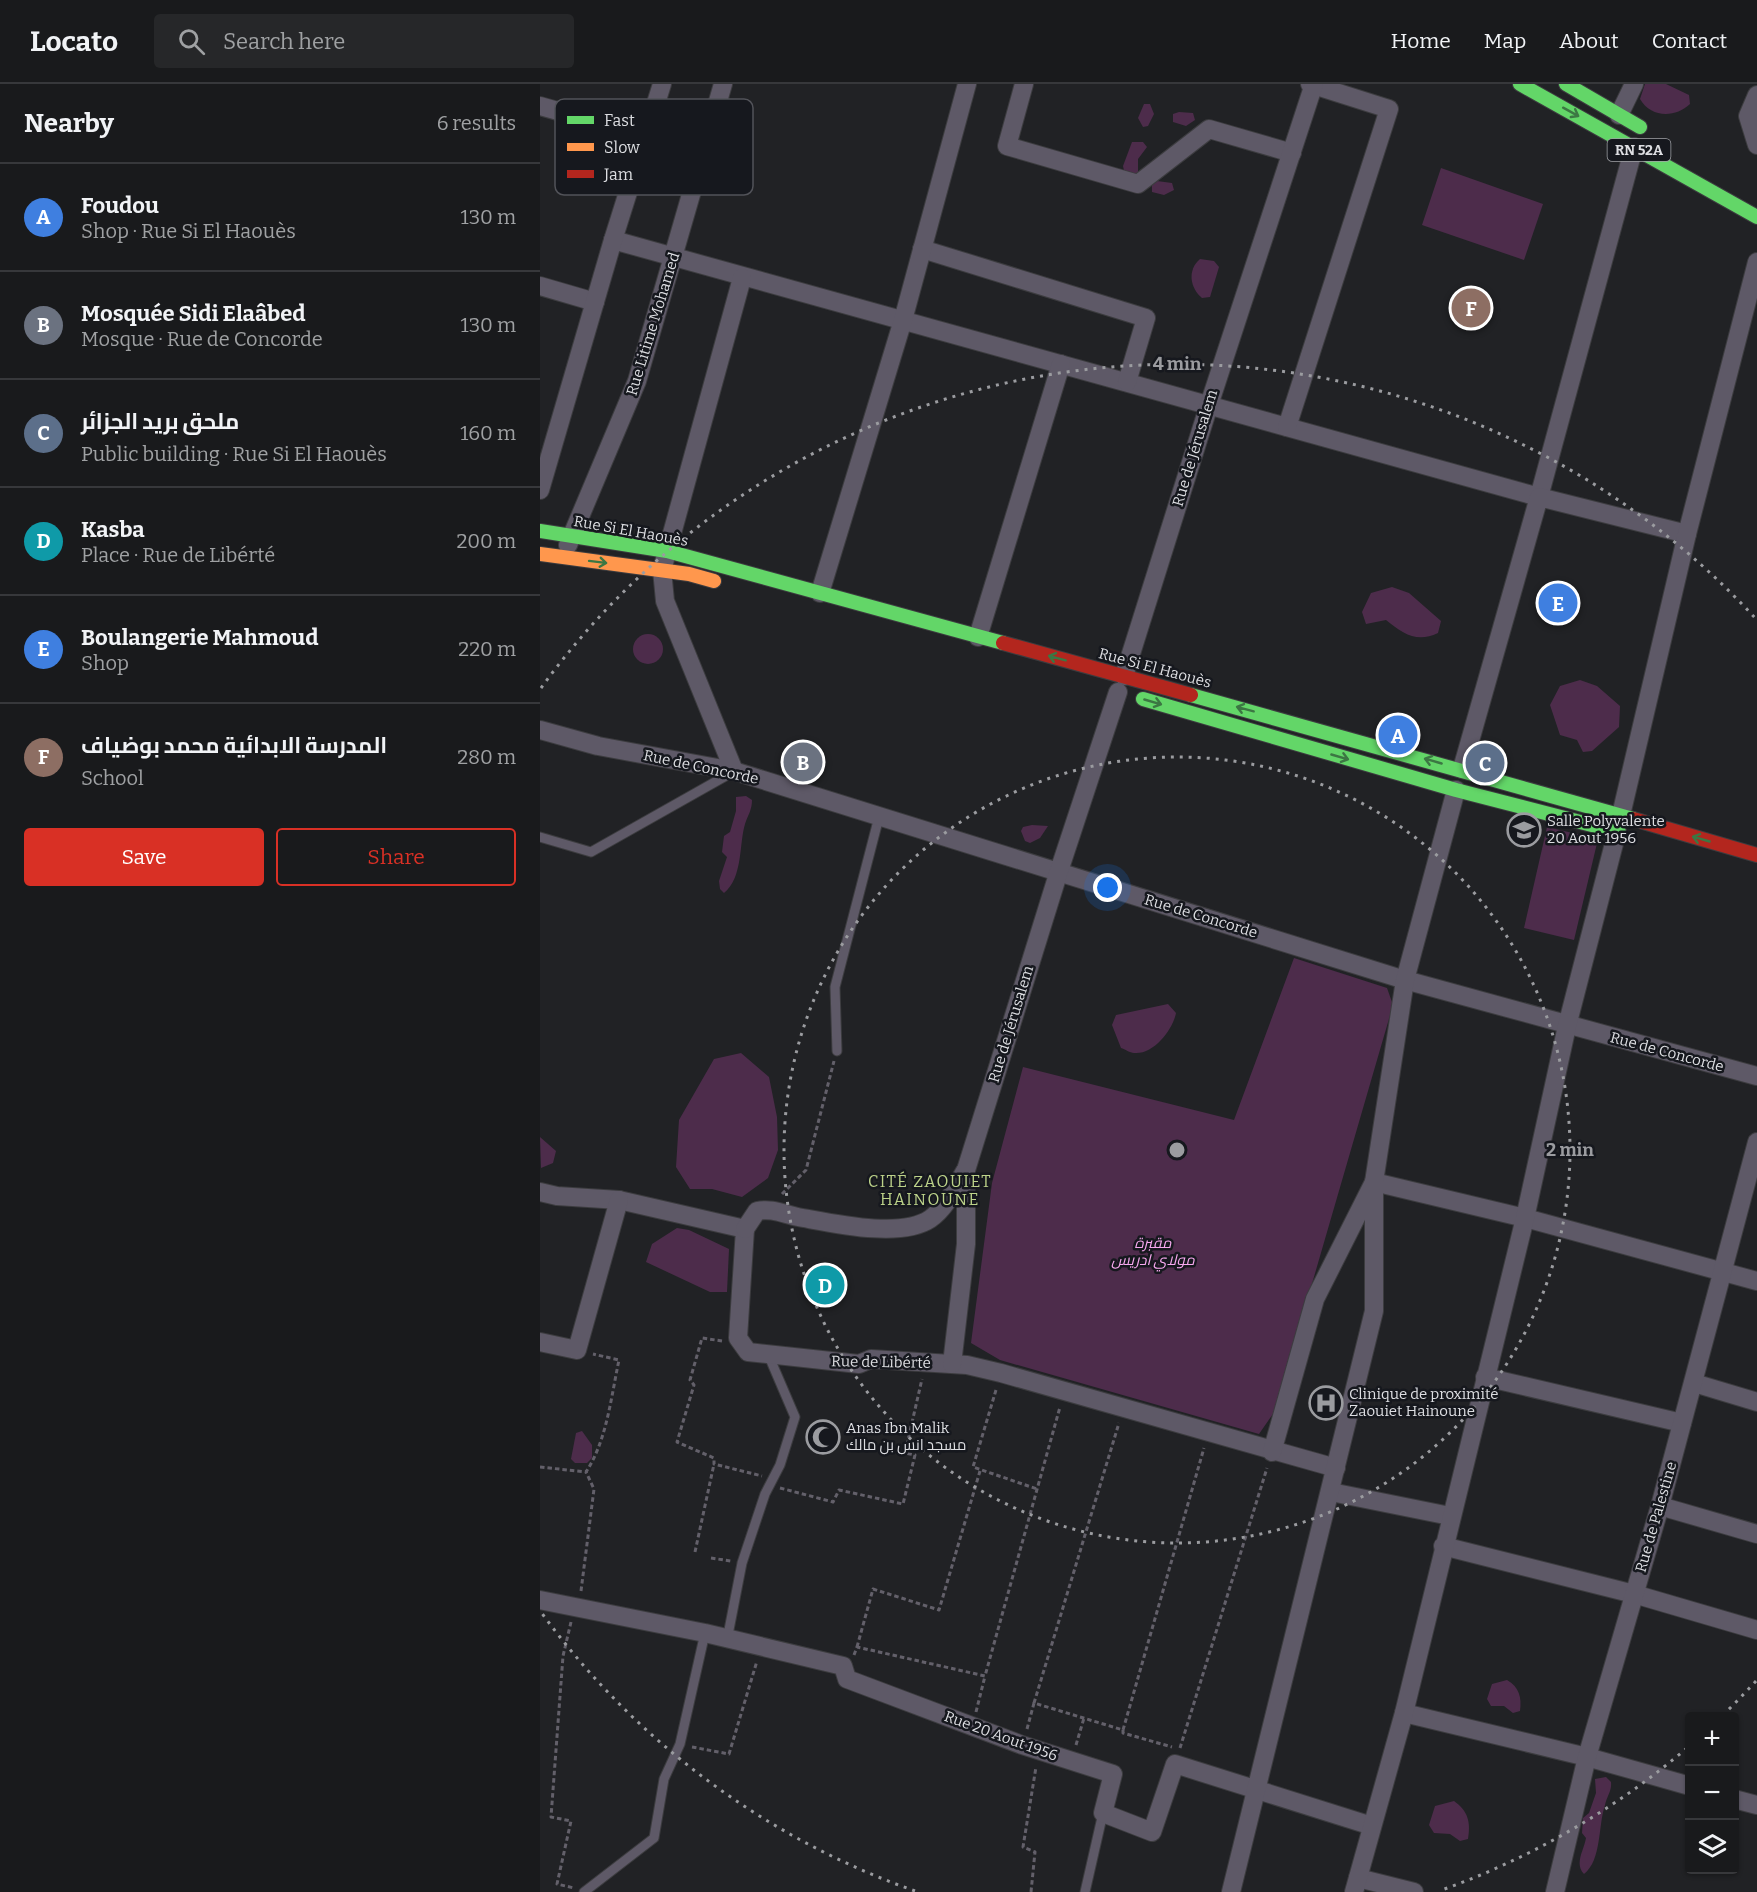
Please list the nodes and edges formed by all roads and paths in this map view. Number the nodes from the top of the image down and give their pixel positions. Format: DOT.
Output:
graph roads {
  1 [pos="662,84"];
  2 [pos="723,84"];
  3 [pos="967,84"];
  4 [pos="1024,84"];
  5 [pos="1313,84"];
  6 [pos="1520,84"];
  7 [pos="1566,84"];
  8 [pos="1634,84"];
  9 [pos="1757,95"];
  10 [pos="657,99"];
  11 [pos="719,99"];
  12 [pos="540,106"];
  13 [pos="555,110"];
  14 [pos="1619,115"];
  15 [pos="1649,132"];
  16 [pos="1757,145"];
  17 [pos="1634,147"];
  18 [pos="1292,153"];
  19 [pos="627,195"];
  20 [pos="691,195"];
  21 [pos="1757,217"];
  22 [pos="613,240"];
  23 [pos="922,249"];
  24 [pos="673,258"];
  25 [pos="1757,262"];
  26 [pos="742,278"];
  27 [pos="540,286"];
  28 [pos="595,302"];
  29 [pos="903,320"];
  30 [pos="1061,364"];
  31 [pos="1127,382"];
  32 [pos="1209,405"];
  33 [pos="1287,427"];
  34 [pos="540,490"];
  35 [pos="1539,497"];
  36 [pos="540,531"];
  37 [pos="1687,534"];
  38 [pos="570,537"];
  39 [pos="667,551"];
  40 [pos="540,554"];
  41 [pos="565,558"];
  42 [pos="662,570"];
  43 [pos="732,586"];
  44 [pos="820,593"];
  45 [pos="978,637"];
  46 [pos="1117,686"];
  47 [pos="540,730"];
  48 [pos="1462,769"];
  49 [pos="734,771"];
  50 [pos="1456,790"];
  51 [pos="879,817"];
  52 [pos="1623,828"];
  53 [pos="540,837"];
  54 [pos="1757,855"];
  55 [pos="1059,871"];
  56 [pos="1405,980"];
  57 [pos="1567,1026"];
  58 [pos="837,1051"];
  59 [pos="1757,1076"];
  60 [pos="1757,1142"];
  61 [pos="966,1170"];
  62 [pos="1374,1182"];
  63 [pos="540,1192"];
  64 [pos="619,1200"];
  65 [pos="769,1208"];
  66 [pos="1525,1218"];
  67 [pos="745,1229"];
  68 [pos="1723,1272"];
  69 [pos="1757,1281"];
  70 [pos="540,1342"];
  71 [pos="742,1343"];
  72 [pos="577,1350"];
  73 [pos="768,1354"];
  74 [pos="925,1362"];
  75 [pos="951,1364"];
  76 [pos="1001,1372"];
  77 [pos="1485,1377"];
  78 [pos="1694,1383"];
  79 [pos="1065,1391"];
  80 [pos="1757,1402"];
  81 [pos="1124,1409"];
  82 [pos="1682,1423"];
  83 [pos="1208,1433"];
  84 [pos="1272,1452"];
  85 [pos="714,1464"];
  86 [pos="540,1467"];
  87 [pos="1336,1468"];
  88 [pos="980,1471"];
  89 [pos="586,1472"];
  90 [pos="771,1482"];
  91 [pos="1037,1489"];
  92 [pos="1331,1492"];
  93 [pos="1660,1506"];
  94 [pos="1450,1516"];
  95 [pos="1757,1534"];
  96 [pos="1443,1546"];
  97 [pos="695,1552"];
  98 [pos="711,1558"];
  99 [pos="742,1563"];
  100 [pos="1634,1594"];
  101 [pos="540,1600"];
  102 [pos="579,1608"];
  103 [pos="1757,1630"];
  104 [pos="705,1633"];
  105 [pos="727,1640"];
  106 [pos="857,1647"];
  107 [pos="760,1648"];
  108 [pos="843,1666"];
  109 [pos="985,1676"];
  110 [pos="1034,1703"];
  111 [pos="1404,1713"];
  112 [pos="1084,1718"];
  113 [pos="972,1726"];
  114 [pos="1123,1730"];
  115 [pos="680,1744"];
  116 [pos="1030,1747"];
  117 [pos="1177,1757"];
  118 [pos="1587,1757"];
  119 [pos="1072,1761"];
  120 [pos="1685,1785"];
  121 [pos="1256,1790"];
  122 [pos="1739,1800"];
  123 [pos="1757,1805"];
  124 [pos="1103,1813"];
  125 [pos="1372,1826"];
  126 [pos="1356,1885"];
  127 [pos="581,1891"];
  128 [pos="1031,1892"];
  129 [pos="1085,1892"];
  130 [pos="1231,1892"];
  131 [pos="1414,1892"];
  132 [pos="1555,1892"];
  1 -- 10 [label="street"];
  2 -- 11 [label="street, Rue Litime Mohamed"];
  3 -- 23 [label="street"];
  4 -- 18 [label="street"];
  5 -- 18 [label="street, Rue de Jérusalem"];
  5 -- 33 [label="street"];
  6 -- 17 [label="street, RN 52A, one-way"];
  7 -- 14 [label="street, RN 52A"];
  8 -- 14 [label="street"];
  9 -- 16 [label="street"];
  12 -- 13 [label="street"];
  14 -- 15 [label="street, RN 52A"];
  17 -- 21 [label="street, RN 52A"];
  17 -- 35 [label="street"];
  18 -- 32 [label="street, Rue de Jérusalem"];
  19 -- 22 [label="street"];
  20 -- 24 [label="street, Rue Litime Mohamed"];
  22 -- 24 [label="street"];
  22 -- 28 [label="street"];
  23 -- 29 [label="street"];
  23 -- 31 [label="street"];
  24 -- 26 [label="street"];
  24 -- 38 [label="street, Rue Litime Mohamed"];
  25 -- 37 [label="street"];
  26 -- 29 [label="street"];
  26 -- 39 [label="street"];
  27 -- 28 [label="street"];
  28 -- 34 [label="street"];
  29 -- 30 [label="street"];
  29 -- 44 [label="street"];
  30 -- 31 [label="street"];
  30 -- 45 [label="street"];
  31 -- 32 [label="street"];
  32 -- 33 [label="street"];
  32 -- 46 [label="street, Rue de Jérusalem"];
  33 -- 35 [label="street"];
  35 -- 37 [label="street"];
  35 -- 48 [label="street"];
  36 -- 38 [label="street, Rue Si El Haouès"];
  37 -- 52 [label="street"];
  38 -- 39 [label="street, Rue Si El Haouès"];
  38 -- 41 [label="street, Rue Litime Mohamed"];
  39 -- 42 [label="street"];
  39 -- 44 [label="street, Rue Si El Haouès"];
  40 -- 41 [label="street"];
  41 -- 42 [label="street, one-way"];
  42 -- 43 [label="street"];
  42 -- 49 [label="street"];
  44 -- 45 [label="street, Rue Si El Haouès"];
  46 -- 45 [label="street, Rue Si El Haouès, one-way"];
  48 -- 46 [label="street, Rue Si El Haouès, one-way"];
  46 -- 50 [label="street, Rue Si El Haouès, one-way"];
  46 -- 55 [label="street, Rue de Jérusalem"];
  47 -- 49 [label="street, Rue de Concorde"];
  48 -- 50 [label="street"];
  48 -- 52 [label="street, Rue Si El Haouès"];
  49 -- 51 [label="street, Rue de Concorde"];
  49 -- 53 [label="lane"];
  50 -- 52 [label="street, Rue Si El Haouès"];
  50 -- 56 [label="street"];
  51 -- 55 [label="street, Rue de Concorde"];
  51 -- 58 [label="lane"];
  54 -- 52 [label="street, Rue Si El Haouès, one-way"];
  52 -- 57 [label="street"];
  55 -- 56 [label="street, Rue de Concorde"];
  55 -- 61 [label="street, Rue de Jérusalem"];
  56 -- 57 [label="street, Rue de Concorde"];
  56 -- 62 [label="street"];
  57 -- 59 [label="street, Rue de Concorde"];
  57 -- 66 [label="street"];
  58 -- 65 [label="path"];
  60 -- 68 [label="street, Rue de Palestine"];
  61 -- 65 [label="street"];
  61 -- 75 [label="street, Rue de Jérusalem"];
  62 -- 66 [label="street"];
  62 -- 84 [label="street"];
  62 -- 87 [label="street"];
  63 -- 64 [label="street"];
  64 -- 67 [label="street"];
  64 -- 72 [label="street"];
  65 -- 67 [label="street"];
  66 -- 68 [label="street"];
  66 -- 77 [label="street"];
  67 -- 71 [label="street"];
  68 -- 69 [label="street"];
  68 -- 78 [label="street, Rue de Palestine"];
  70 -- 72 [label="street"];
  71 -- 73 [label="street, Rue de Libérté"];
  71 -- 85 [label="path"];
  72 -- 89 [label="path"];
  73 -- 74 [label="street, Rue de Libérté"];
  73 -- 90 [label="lane"];
  74 -- 75 [label="street, Rue de Libérté"];
  74 -- 90 [label="path"];
  75 -- 76 [label="street, Rue de Libérté"];
  76 -- 79 [label="street, Rue de Libérté"];
  76 -- 88 [label="path"];
  77 -- 82 [label="street"];
  77 -- 94 [label="street"];
  78 -- 80 [label="street"];
  78 -- 82 [label="street, Rue de Palestine"];
  79 -- 81 [label="street, Rue de Libérté"];
  79 -- 91 [label="path"];
  81 -- 83 [label="street, Rue de Libérté"];
  81 -- 110 [label="path"];
  82 -- 93 [label="street, Rue de Palestine"];
  83 -- 84 [label="street, Rue de Libérté"];
  83 -- 114 [label="path"];
  84 -- 87 [label="street, Rue de Libérté"];
  84 -- 117 [label="path"];
  85 -- 90 [label="path"];
  85 -- 97 [label="path"];
  86 -- 89 [label="path"];
  87 -- 92 [label="street"];
  88 -- 91 [label="path"];
  88 -- 106 [label="path"];
  89 -- 102 [label="path"];
  90 -- 99 [label="lane"];
  91 -- 109 [label="path"];
  92 -- 94 [label="street"];
  92 -- 121 [label="street"];
  93 -- 95 [label="street"];
  93 -- 100 [label="street, Rue de Palestine"];
  94 -- 96 [label="street"];
  96 -- 100 [label="street"];
  96 -- 111 [label="street"];
  98 -- 99 [label="path"];
  99 -- 105 [label="lane"];
  100 -- 103 [label="street"];
  100 -- 118 [label="street, Rue de Palestine"];
  101 -- 102 [label="street"];
  102 -- 104 [label="street"];
  102 -- 127 [label="path"];
  104 -- 105 [label="street"];
  104 -- 115 [label="lane"];
  105 -- 107 [label="street"];
  106 -- 108 [label="path"];
  106 -- 109 [label="path"];
  107 -- 108 [label="street"];
  107 -- 115 [label="path"];
  108 -- 113 [label="street, Rue 20 Aout 1956"];
  109 -- 113 [label="path"];
  110 -- 112 [label="path"];
  110 -- 116 [label="path"];
  111 -- 118 [label="street"];
  111 -- 125 [label="street"];
  112 -- 114 [label="path"];
  112 -- 119 [label="path"];
  113 -- 116 [label="street, Rue 20 Aout 1956"];
  114 -- 117 [label="path"];
  115 -- 127 [label="lane"];
  116 -- 119 [label="street, Rue 20 Aout 1956"];
  116 -- 128 [label="path"];
  117 -- 121 [label="street"];
  117 -- 124 [label="street"];
  118 -- 120 [label="street"];
  118 -- 132 [label="street, Rue de Palestine"];
  119 -- 124 [label="street, Rue 20 Aout 1956"];
  121 -- 125 [label="street"];
  121 -- 130 [label="street"];
  122 -- 123 [label="street"];
  124 -- 129 [label="lane"];
  125 -- 126 [label="street"];
  126 -- 131 [label="street"];
}
